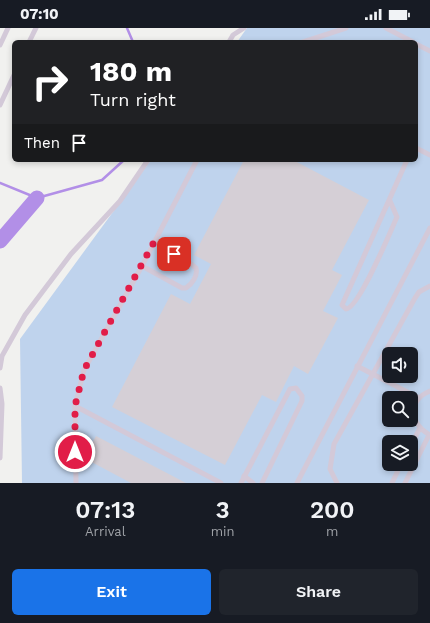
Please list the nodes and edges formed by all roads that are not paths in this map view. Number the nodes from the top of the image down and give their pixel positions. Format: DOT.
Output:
graph roads {
  1 [pos="8,28"];
  2 [pos="36,28"];
  3 [pos="244,28"];
  4 [pos="346,28"];
  5 [pos="386,28"];
  6 [pos="30,40"];
  7 [pos="230,40"];
  8 [pos="309,40"];
  9 [pos="409,40"];
  10 [pos="0,45"];
  11 [pos="418,45"];
  12 [pos="430,51"];
  13 [pos="12,79"];
  14 [pos="0,105"];
  15 [pos="418,149"];
  16 [pos="430,155"];
  17 [pos="147,162"];
  18 [pos="196,162"];
  19 [pos="405,162"];
  20 [pos="390,201"];
  21 [pos="430,228"];
  22 [pos="154,242"];
  23 [pos="142,266"];
  24 [pos="430,286"];
  25 [pos="357,366"];
  26 [pos="0,368"];
  27 [pos="373,374"];
  28 [pos="0,388"];
  29 [pos="430,391"];
  30 [pos="419,398"];
  31 [pos="75,406"];
  32 [pos="420,428"];
  33 [pos="416,435"];
  34 [pos="430,435"];
  35 [pos="0,458"];
  36 [pos="398,471"];
  37 [pos="244,476"];
  38 [pos="76,483"];
  39 [pos="221,483"];
  40 [pos="240,483"];
  41 [pos="253,483"];
  42 [pos="262,483"];
  43 [pos="297,483"];
  44 [pos="338,483"];
  45 [pos="392,483"];
  46 [pos="405,483"];
  1 -- 10 [label="lane"];
  2 -- 6 [label="lane"];
  3 -- 7 [label="lane"];
  4 -- 8 [label="lane"];
  5 -- 9 [label="lane"];
  11 -- 12 [label="lane"];
  13 -- 14 [label="lane"];
  15 -- 16 [label="lane"];
  17 -- 26 [label="lane"];
  18 -- 22 [label="lane"];
  19 -- 20 [label="lane"];
  20 -- 20 [label="lane"];
  21 -- 25 [label="lane"];
  22 -- 23 [label="lane"];
  22 -- 23 [label="lane"];
  23 -- 31 [label="lane"];
  24 -- 27 [label="lane"];
  25 -- 27 [label="lane"];
  25 -- 43 [label="lane"];
  27 -- 30 [label="lane"];
  27 -- 44 [label="lane"];
  28 -- 35 [label="lane"];
  29 -- 30 [label="lane"];
  30 -- 32 [label="lane"];
  31 -- 38 [label="lane"];
  31 -- 39 [label="lane"];
  32 -- 33 [label="lane"];
  32 -- 34 [label="lane"];
  34 -- 46 [label="lane"];
  36 -- 45 [label="lane"];
  37 -- 40 [label="lane"];
  37 -- 41 [label="lane"];
  37 -- 42 [label="lane"];
}
